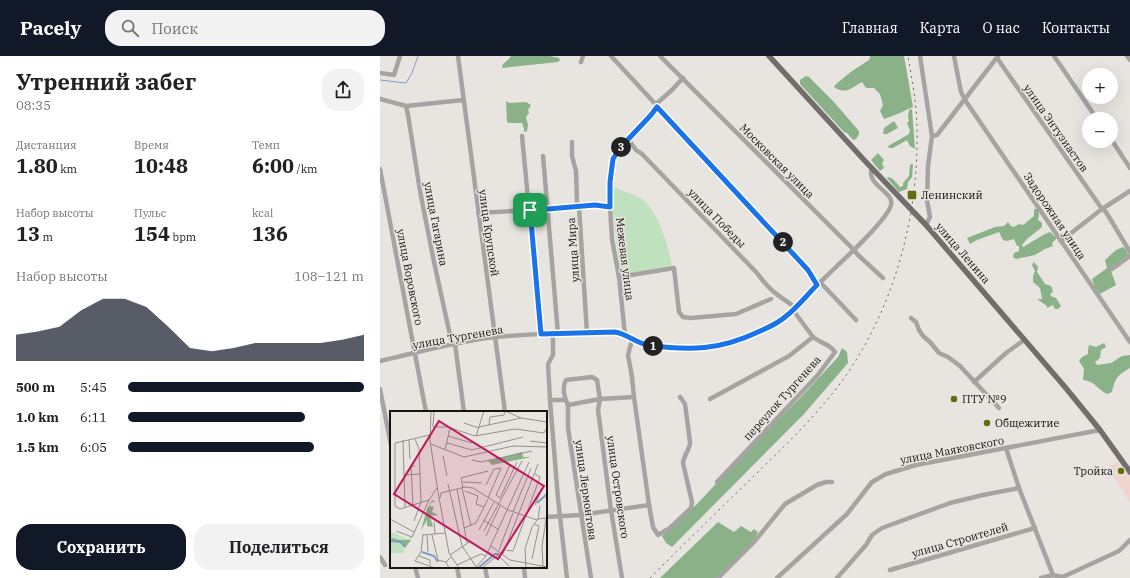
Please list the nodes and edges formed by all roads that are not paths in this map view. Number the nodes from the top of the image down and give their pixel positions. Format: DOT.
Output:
graph roads {
  1 [pos="400,56"];
  2 [pos="458,56"];
  3 [pos="583,56"];
  4 [pos="611,56"];
  5 [pos="660,56"];
  6 [pos="769,56"];
  7 [pos="920,56"];
  8 [pos="954,56"];
  9 [pos="1054,56"];
  10 [pos="1127,56"];
  11 [pos="997,57"];
  12 [pos="1130,60"];
  13 [pos="581,62"];
  14 [pos="380,73"];
  15 [pos="683,78"];
  16 [pos="380,99"];
  17 [pos="463,100"];
  18 [pos="965,100"];
  19 [pos="657,105"];
  20 [pos="406,106"];
  21 [pos="1092,112"];
  22 [pos="522,136"];
  23 [pos="932,136"];
  24 [pos="628,139"];
  25 [pos="572,142"];
  26 [pos="1117,148"];
  27 [pos="543,156"];
  28 [pos="872,168"];
  29 [pos="1130,168"];
  30 [pos="380,169"];
  31 [pos="1130,191"];
  32 [pos="579,207"];
  33 [pos="610,207"];
  34 [pos="548,209"];
  35 [pos="1102,209"];
  36 [pos="530,210"];
  37 [pos="478,213"];
  38 [pos="926,225"];
  39 [pos="1061,240"];
  40 [pos="854,250"];
  41 [pos="1130,252"];
  42 [pos="1130,256"];
  43 [pos="1112,269"];
  44 [pos="619,277"];
  45 [pos="883,278"];
  46 [pos="819,283"];
  47 [pos="771,299"];
  48 [pos="794,308"];
  49 [pos="911,318"];
  50 [pos="856,320"];
  51 [pos="587,333"];
  52 [pos="541,334"];
  53 [pos="555,334"];
  54 [pos="625,335"];
  55 [pos="813,337"];
  56 [pos="494,338"];
  57 [pos="632,340"];
  58 [pos="1024,340"];
  59 [pos="1130,342"];
  60 [pos="454,344"];
  61 [pos="415,353"];
  62 [pos="380,361"];
  63 [pos="974,382"];
  64 [pos="380,389"];
  65 [pos="634,397"];
  66 [pos="680,397"];
  67 [pos="600,399"];
  68 [pos="710,399"];
  69 [pos="550,400"];
  70 [pos="566,402"];
  71 [pos="999,408"];
  72 [pos="426,411"];
  73 [pos="464,411"];
  74 [pos="505,411"];
  75 [pos="1100,430"];
  76 [pos="390,440"];
  77 [pos="1006,448"];
  78 [pos="1130,472"];
  79 [pos="717,482"];
  80 [pos="832,482"];
  81 [pos="1019,488"];
  82 [pos="649,505"];
  83 [pos="611,510"];
  84 [pos="580,515"];
  85 [pos="560,516"];
  86 [pos="547,517"];
  87 [pos="1035,528"];
  88 [pos="1130,540"];
  89 [pos="380,557"];
  90 [pos="385,566"];
  91 [pos="415,568"];
  92 [pos="457,568"];
  93 [pos="485,568"];
  94 [pos="524,568"];
  95 [pos="890,570"];
  96 [pos="1053,575"];
  97 [pos="418,578"];
  98 [pos="459,578"];
  99 [pos="487,578"];
  100 [pos="525,578"];
  101 [pos="567,578"];
  102 [pos="590,578"];
  103 [pos="622,578"];
  104 [pos="718,578"];
  105 [pos="777,578"];
  106 [pos="837,578"];
  107 [pos="1041,578"];
  1 -- 14 [label="street"];
  2 -- 17 [label="street, улица Крупской"];
  3 -- 13 [label="street"];
  4 -- 19 [label="street"];
  5 -- 15 [label="street, Московская улица"];
  6 -- 28 [label="main road, улица Ленина"];
  7 -- 23 [label="street"];
  8 -- 18 [label="street, Задорожная улица"];
  9 -- 21 [label="street"];
  10 -- 12 [label="street"];
  11 -- 18 [label="street"];
  11 -- 35 [label="street, улица Энтузиастов"];
  15 -- 19 [label="street, Межевая улица"];
  15 -- 40 [label="street, Московская улица"];
  16 -- 20 [label="street"];
  17 -- 20 [label="street"];
  17 -- 37 [label="street, улица Крупской"];
  18 -- 23 [label="street"];
  18 -- 39 [label="street, Задорожная улица"];
  19 -- 24 [label="street, Межевая улица"];
  19 -- 46 [label="street"];
  20 -- 60 [label="street, улица Гагарина"];
  22 -- 36 [label="street"];
  23 -- 38 [label="street"];
  24 -- 33 [label="street, Межевая улица"];
  24 -- 48 [label="street, улица Победы"];
  25 -- 32 [label="street, улица Мира"];
  26 -- 29 [label="street"];
  27 -- 34 [label="street"];
  28 -- 38 [label="main road, улица Ленина"];
  28 -- 40 [label="street, улица Тургенева"];
  30 -- 61 [label="street, улица Воровского"];
  31 -- 35 [label="street"];
  32 -- 33 [label="street"];
  32 -- 34 [label="street"];
  32 -- 51 [label="street, улица Мира"];
  33 -- 44 [label="street, Межевая улица"];
  34 -- 36 [label="street"];
  34 -- 53 [label="street"];
  35 -- 39 [label="street"];
  35 -- 41 [label="street, улица Энтузиастов"];
  36 -- 37 [label="street"];
  36 -- 52 [label="street"];
  37 -- 56 [label="street, улица Крупской"];
  38 -- 58 [label="main road, улица Ленина"];
  39 -- 59 [label="street, Задорожная улица"];
  40 -- 45 [label="street, Московская улица"];
  40 -- 46 [label="street, улица Тургенева"];
  42 -- 43 [label="street"];
  44 -- 47 [label="street"];
  44 -- 54 [label="street, Межевая улица"];
  46 -- 48 [label="street, улица Тургенева"];
  46 -- 50 [label="street"];
  48 -- 55 [label="street, переулок Тургенева"];
  48 -- 57 [label="street, улица Тургенева"];
  49 -- 63 [label="street"];
  51 -- 53 [label="street, улица Тургенева"];
  51 -- 54 [label="street, улица Тургенева"];
  52 -- 53 [label="street, улица Тургенева"];
  52 -- 56 [label="street, улица Тургенева"];
  53 -- 69 [label="street"];
  54 -- 57 [label="street, улица Тургенева"];
  55 -- 68 [label="street"];
  55 -- 79 [label="street, переулок Тургенева"];
  56 -- 60 [label="street, улица Тургенева"];
  56 -- 74 [label="street, улица Крупской"];
  57 -- 65 [label="street"];
  58 -- 63 [label="street"];
  58 -- 75 [label="main road, улица Ленина"];
  60 -- 61 [label="street, улица Тургенева"];
  60 -- 73 [label="street, улица Гагарина"];
  61 -- 62 [label="street, улица Тургенева"];
  61 -- 72 [label="street, улица Воровского"];
  63 -- 71 [label="street"];
  64 -- 76 [label="street"];
  65 -- 67 [label="street"];
  65 -- 82 [label="street"];
  66 -- 82 [label="street"];
  67 -- 70 [label="street"];
  67 -- 70 [label="street, улица Островского"];
  67 -- 83 [label="street, улица Островского"];
  69 -- 70 [label="street"];
  69 -- 85 [label="street"];
  70 -- 84 [label="street, улица Лермонтова"];
  75 -- 77 [label="street, улица Маяковского"];
  75 -- 78 [label="main road, улица Ленина"];
  77 -- 81 [label="street"];
  77 -- 105 [label="street, улица Маяковского"];
  80 -- 104 [label="street"];
  81 -- 87 [label="street"];
  81 -- 106 [label="street"];
  82 -- 83 [label="street"];
  83 -- 84 [label="street"];
  83 -- 103 [label="street, улица Островского"];
  84 -- 85 [label="street"];
  84 -- 102 [label="street, улица Лермонтова"];
  85 -- 86 [label="street"];
  85 -- 101 [label="street"];
  87 -- 95 [label="street, улица Строителей"];
  87 -- 96 [label="street"];
  88 -- 96 [label="street"];
  89 -- 90 [label="street"];
  91 -- 97 [label="street"];
  92 -- 98 [label="street"];
  93 -- 99 [label="street"];
  94 -- 100 [label="street"];
  96 -- 107 [label="street"];
}
